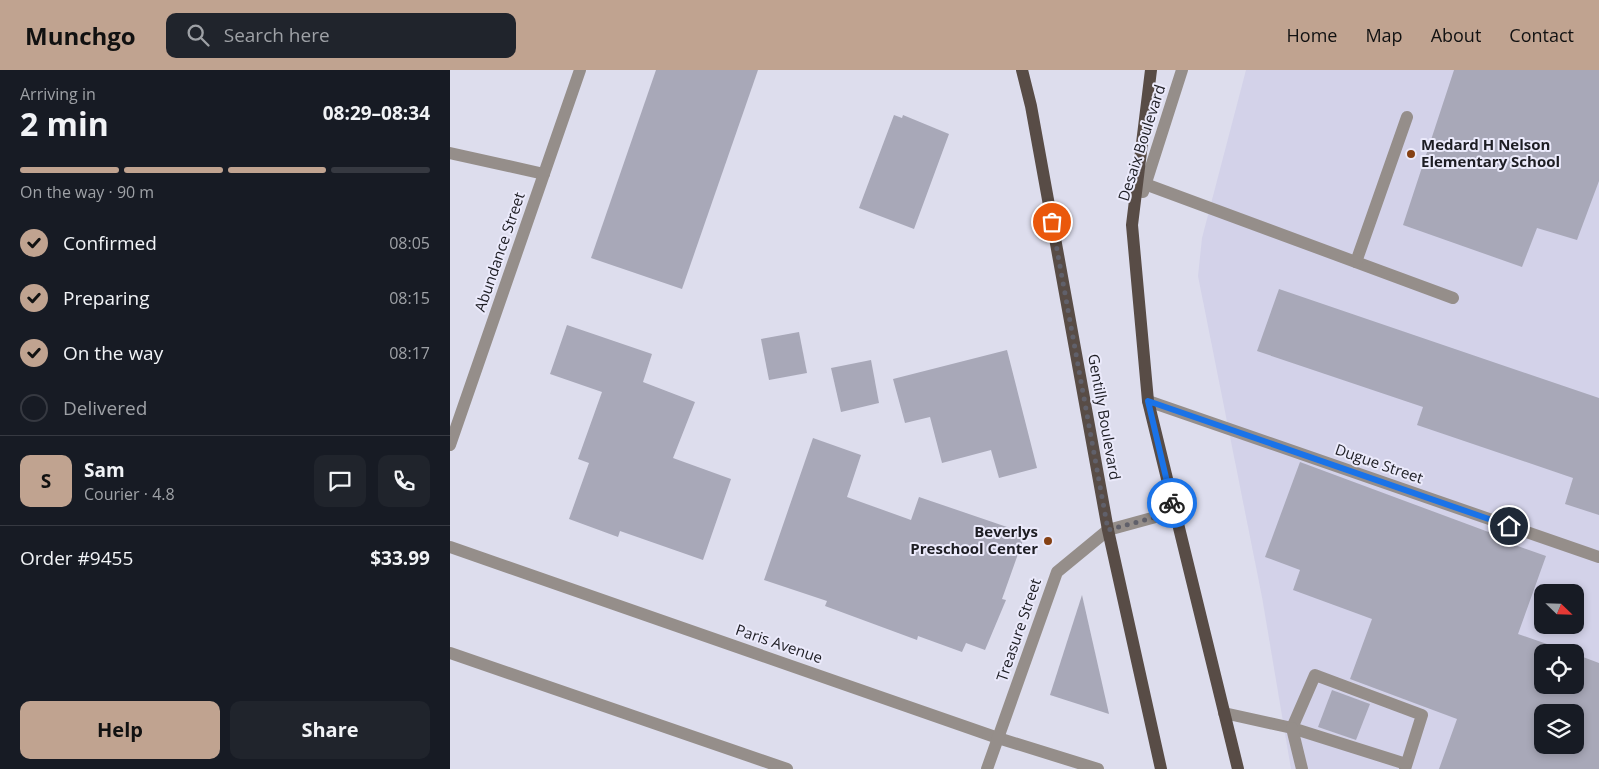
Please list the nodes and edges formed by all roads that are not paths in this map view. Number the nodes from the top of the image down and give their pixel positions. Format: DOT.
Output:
graph roads {
  1 [pos="580,70"];
  2 [pos="1022,70"];
  3 [pos="1152,70"];
  4 [pos="1182,70"];
  5 [pos="1407,117"];
  6 [pos="450,154"];
  7 [pos="544,174"];
  8 [pos="1145,184"];
  9 [pos="1132,225"];
  10 [pos="1356,262"];
  11 [pos="1453,298"];
  12 [pos="1148,401"];
  13 [pos="450,445"];
  14 [pos="1174,512"];
  15 [pos="1108,530"];
  16 [pos="450,547"];
  17 [pos="1599,556"];
  18 [pos="450,653"];
  19 [pos="1224,714"];
  20 [pos="1292,728"];
  21 [pos="998,738"];
  22 [pos="1405,767"];
  23 [pos="787,769"];
  24 [pos="987,769"];
  25 [pos="1098,769"];
  26 [pos="1161,769"];
  27 [pos="1238,769"];
  28 [pos="1302,769"];
  1 -- 7 [label="street, Abundance Street"];
  2 -- 15 [label="main road, Gentilly Boulevard"];
  3 -- 9 [label="main road"];
  4 -- 8 [label="street, Desaix Boulevard"];
  5 -- 10 [label="street"];
  6 -- 7 [label="street"];
  7 -- 13 [label="street, Abundance Street"];
  8 -- 9 [label="street, Desaix Boulevard"];
  8 -- 10 [label="street"];
  9 -- 12 [label="main road"];
  10 -- 11 [label="street"];
  12 -- 14 [label="main road"];
  12 -- 17 [label="street, Dugue Street"];
  14 -- 15 [label="street, Treasure Street"];
  14 -- 19 [label="main road"];
  15 -- 21 [label="street, Treasure Street"];
  15 -- 26 [label="main road, Gentilly Boulevard"];
  16 -- 21 [label="street, Paris Avenue"];
  18 -- 23 [label="street"];
  19 -- 20 [label="street"];
  19 -- 27 [label="main road"];
  20 -- 22 [label="street"];
  20 -- 22 [label="street"];
  20 -- 28 [label="street"];
  21 -- 24 [label="street, Treasure Street"];
  21 -- 25 [label="street, Paris Avenue"];
}
